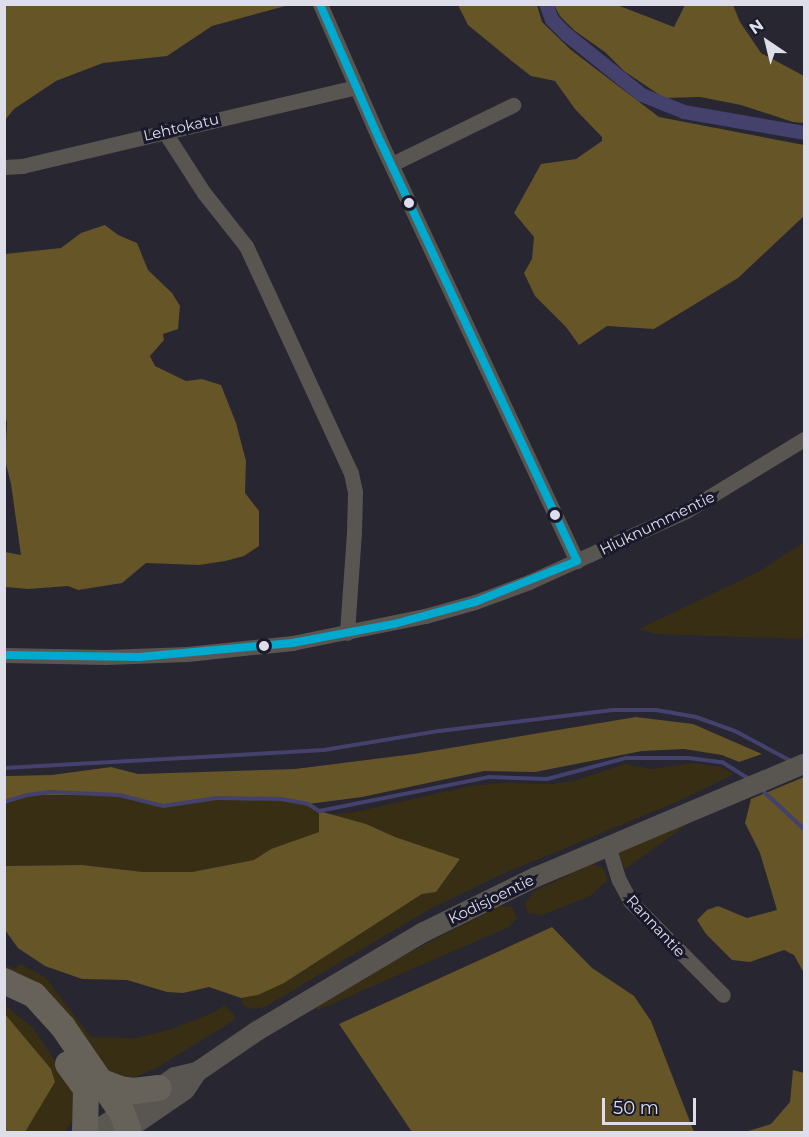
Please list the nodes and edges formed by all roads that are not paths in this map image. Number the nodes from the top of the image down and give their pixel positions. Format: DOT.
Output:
graph roads {
  1 [pos="320,4"];
  2 [pos="355,84"];
  3 [pos="513,105"];
  4 [pos="164,131"];
  5 [pos="392,164"];
  6 [pos="4,167"];
  7 [pos="804,439"];
  8 [pos="577,561"];
  9 [pos="346,633"];
  10 [pos="4,655"];
  11 [pos="804,764"];
  12 [pos="608,845"];
  13 [pos="4,981"];
  14 [pos="723,995"];
  15 [pos="4,997"];
  16 [pos="197,1072"];
  17 [pos="94,1086"];
  18 [pos="159,1088"];
  19 [pos="116,1125"];
  20 [pos="85,1132"];
  1 -- 2 [label="street"];
  2 -- 4 [label="street, Lehtokatu"];
  2 -- 5 [label="street"];
  3 -- 5 [label="street"];
  4 -- 6 [label="street, Lehtokatu"];
  4 -- 9 [label="street"];
  5 -- 8 [label="street"];
  7 -- 8 [label="street, Hiuknummentie"];
  8 -- 9 [label="street, Hiuknummentie"];
  9 -- 10 [label="street, Hiuknummentie"];
  11 -- 12 [label="street, Kodisjoentie"];
  12 -- 14 [label="street, Rannantie"];
  12 -- 16 [label="street, Kodisjoentie"];
  13 -- 17 [label="highway"];
  15 -- 17 [label="highway"];
  16 -- 18 [label="street, Kodisjoentie"];
  16 -- 19 [label="street, Kodisjoentie"];
  17 -- 18 [label="highway"];
  17 -- 19 [label="highway"];
  17 -- 20 [label="highway"];
  18 -- 19 [label="street, Kodisjoentie"];
}
